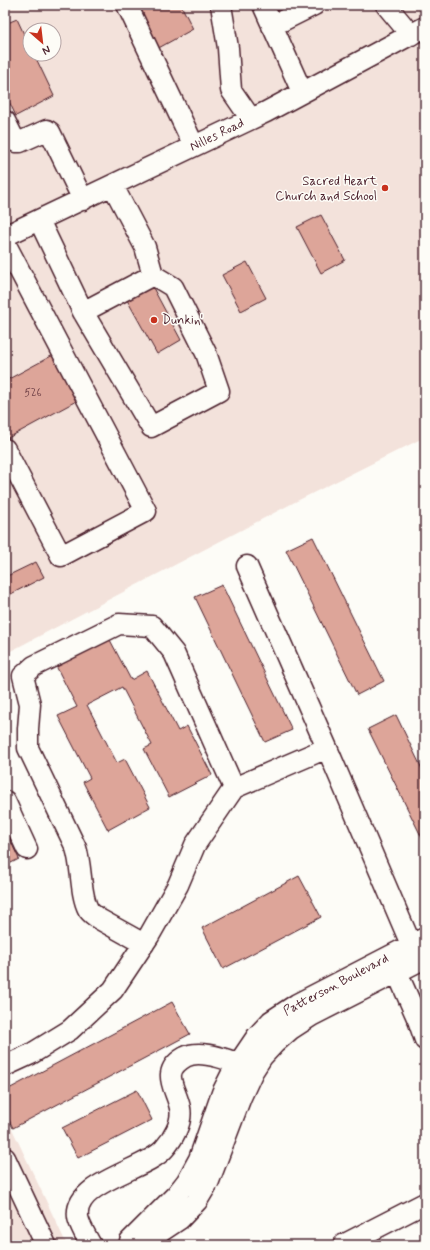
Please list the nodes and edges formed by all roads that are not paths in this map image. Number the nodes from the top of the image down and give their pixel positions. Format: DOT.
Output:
graph roads {
  1 [pos="126,5"];
  2 [pos="221,5"];
  3 [pos="263,5"];
  4 [pos="314,5"];
  5 [pos="386,5"];
  6 [pos="272,26"];
  7 [pos="418,31"];
  8 [pos="302,92"];
  9 [pos="251,119"];
  10 [pos="5,121"];
  11 [pos="194,146"];
  12 [pos="112,186"];
  13 [pos="83,200"];
  14 [pos="39,220"];
  15 [pos="5,236"];
  16 [pos="5,243"];
  17 [pos="153,275"];
  18 [pos="83,312"];
  19 [pos="5,449"];
  20 [pos="247,566"];
  21 [pos="327,748"];
  22 [pos="234,788"];
  23 [pos="5,801"];
  24 [pos="27,849"];
  25 [pos="144,944"];
  26 [pos="420,951"];
  27 [pos="394,964"];
  28 [pos="425,1040"];
  29 [pos="5,1066"];
  30 [pos="246,1067"];
  31 [pos="5,1158"];
  32 [pos="425,1203"];
  33 [pos="126,1243"];
  34 [pos="46,1245"];
  35 [pos="90,1245"];
  36 [pos="343,1245"];
  1 -- 11 [label="street"];
  2 -- 9 [label="street"];
  3 -- 6 [label="street"];
  4 -- 6 [label="street"];
  5 -- 7 [label="street"];
  6 -- 8 [label="street"];
  7 -- 8 [label="street, Nilles Road"];
  8 -- 9 [label="street, Nilles Road"];
  9 -- 11 [label="street, Nilles Road"];
  10 -- 13 [label="street"];
  11 -- 12 [label="street, Nilles Road"];
  12 -- 13 [label="street, Nilles Road"];
  12 -- 17 [label="street"];
  13 -- 14 [label="street, Nilles Road"];
  14 -- 15 [label="street, Nilles Road"];
  14 -- 18 [label="street"];
  16 -- 19 [label="street"];
  17 -- 18 [label="street"];
  17 -- 18 [label="street"];
  20 -- 21 [label="street"];
  21 -- 22 [label="street"];
  21 -- 26 [label="street"];
  22 -- 25 [label="street"];
  22 -- 25 [label="street"];
  23 -- 24 [label="street"];
  25 -- 29 [label="street"];
  26 -- 27 [label="street, Patterson Boulevard"];
  27 -- 28 [label="street"];
  27 -- 30 [label="street, Patterson Boulevard"];
  30 -- 33 [label="street, Patterson Boulevard"];
  30 -- 35 [label="street"];
  31 -- 34 [label="street"];
  32 -- 36 [label="street"];
}
